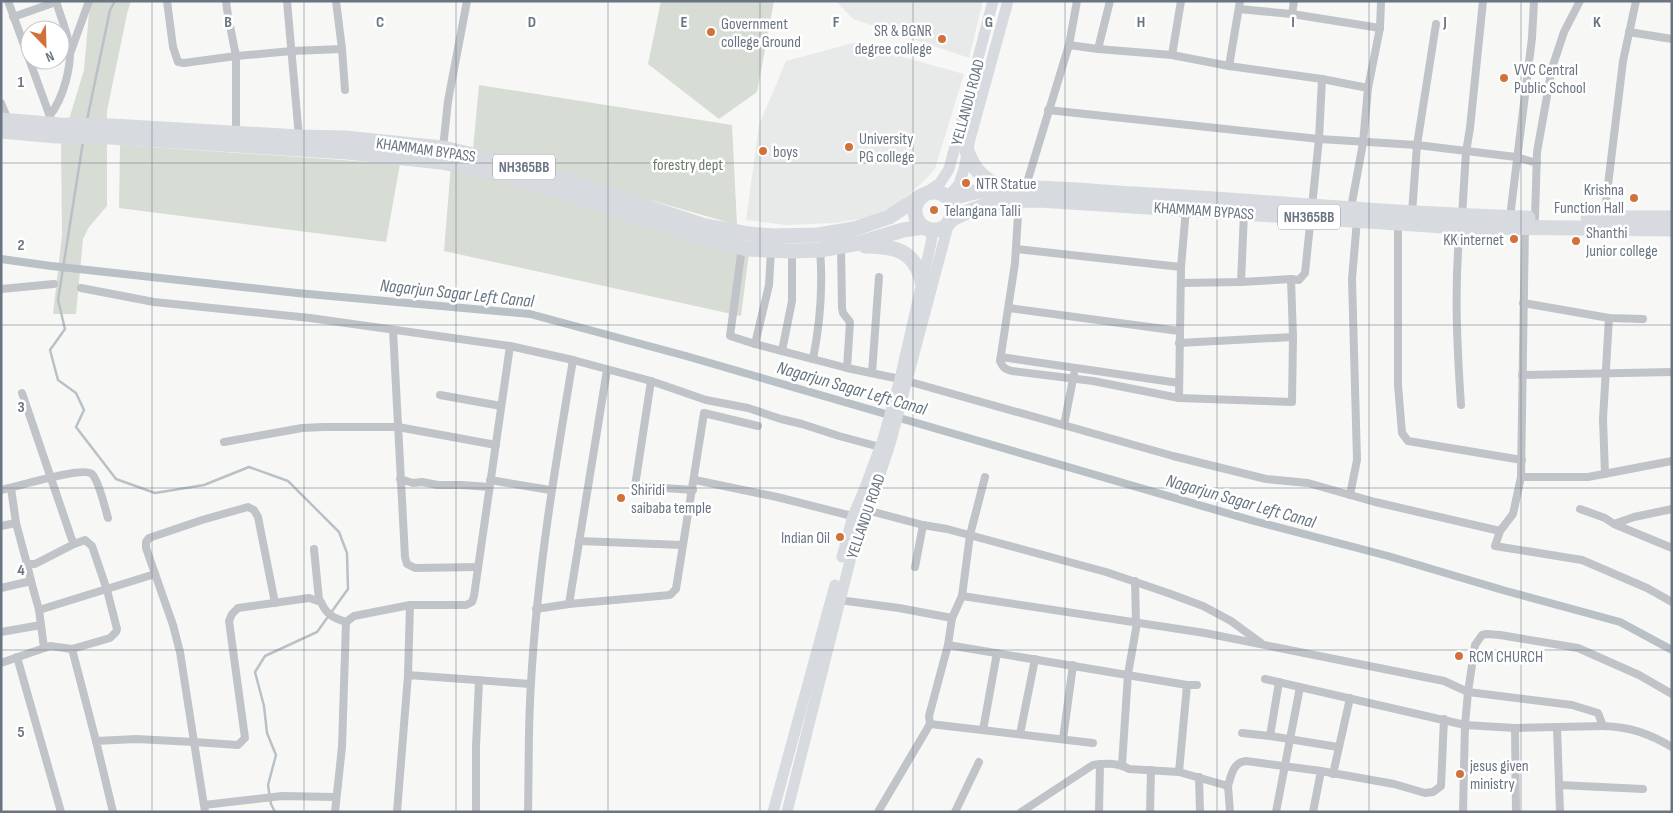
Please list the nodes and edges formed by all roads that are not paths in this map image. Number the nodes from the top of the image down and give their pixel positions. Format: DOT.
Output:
graph roads {
  1 [pos="8,1"];
  2 [pos="88,1"];
  3 [pos="166,1"];
  4 [pos="226,1"];
  5 [pos="287,1"];
  6 [pos="336,1"];
  7 [pos="467,1"];
  8 [pos="993,1"];
  9 [pos="1008,1"];
  10 [pos="1077,1"];
  11 [pos="1110,1"];
  12 [pos="1182,1"];
  13 [pos="1294,1"];
  14 [pos="1381,1"];
  15 [pos="1483,1"];
  16 [pos="1534,1"];
  17 [pos="1580,1"];
  18 [pos="1636,1"];
  19 [pos="56,2"];
  20 [pos="1240,5"];
  21 [pos="1292,14"];
  22 [pos="14,17"];
  23 [pos="62,20"];
  24 [pos="1436,24"];
  25 [pos="1380,28"];
  26 [pos="1629,32"];
  27 [pos="1672,39"];
  28 [pos="1069,45"];
  29 [pos="342,49"];
  30 [pos="1098,49"];
  31 [pos="292,51"];
  32 [pos="1172,55"];
  33 [pos="236,56"];
  34 [pos="70,57"];
  35 [pos="1229,66"];
  36 [pos="67,70"];
  37 [pos="1322,79"];
  38 [pos="1368,88"];
  39 [pos="345,90"];
  40 [pos="1,103"];
  41 [pos="1048,110"];
  42 [pos="4,124"];
  43 [pos="56,125"];
  44 [pos="111,132"];
  45 [pos="236,133"];
  46 [pos="298,137"];
  47 [pos="1319,139"];
  48 [pos="1363,143"];
  49 [pos="1417,146"];
  50 [pos="443,148"];
  51 [pos="967,151"];
  52 [pos="1466,152"];
  53 [pos="1516,157"];
  54 [pos="1537,164"];
  55 [pos="1020,193"];
  56 [pos="923,195"];
  57 [pos="948,198"];
  58 [pos="1186,209"];
  59 [pos="1311,212"];
  60 [pos="1244,213"];
  61 [pos="1412,213"];
  62 [pos="1354,214"];
  63 [pos="1510,217"];
  64 [pos="1604,218"];
  65 [pos="1672,218"];
  66 [pos="950,221"];
  67 [pos="1529,221"];
  68 [pos="1461,222"];
  69 [pos="1398,224"];
  70 [pos="928,228"];
  71 [pos="1672,229"];
  72 [pos="742,247"];
  73 [pos="841,247"];
  74 [pos="1016,249"];
  75 [pos="820,250"];
  76 [pos="771,251"];
  77 [pos="792,251"];
  78 [pos="1181,267"];
  79 [pos="879,277"];
  80 [pos="1291,280"];
  81 [pos="922,282"];
  82 [pos="1241,282"];
  83 [pos="1181,283"];
  84 [pos="54,284"];
  85 [pos="81,288"];
  86 [pos="1,289"];
  87 [pos="1523,304"];
  88 [pos="1009,308"];
  89 [pos="1609,318"];
  90 [pos="1643,319"];
  91 [pos="392,330"];
  92 [pos="1179,331"];
  93 [pos="1293,337"];
  94 [pos="1179,343"];
  95 [pos="756,344"];
  96 [pos="510,346"];
  97 [pos="782,351"];
  98 [pos="1001,357"];
  99 [pos="813,359"];
  100 [pos="573,360"];
  101 [pos="847,368"];
  102 [pos="1075,368"];
  103 [pos="607,370"];
  104 [pos="1672,372"];
  105 [pos="872,373"];
  106 [pos="1605,373"];
  107 [pos="1522,375"];
  108 [pos="1073,378"];
  109 [pos="904,380"];
  110 [pos="651,381"];
  111 [pos="1179,383"];
  112 [pos="22,393"];
  113 [pos="440,395"];
  114 [pos="1179,398"];
  115 [pos="706,400"];
  116 [pos="1460,405"];
  117 [pos="501,406"];
  118 [pos="704,413"];
  119 [pos="1064,425"];
  120 [pos="758,426"];
  121 [pos="398,427"];
  122 [pos="224,442"];
  123 [pos="884,443"];
  124 [pos="496,445"];
  125 [pos="1522,460"];
  126 [pos="1672,461"];
  127 [pos="1605,474"];
  128 [pos="50,477"];
  129 [pos="984,477"];
  130 [pos="1521,477"];
  131 [pos="400,478"];
  132 [pos="695,480"];
  133 [pos="490,484"];
  134 [pos="11,488"];
  135 [pos="1,490"];
  136 [pos="550,490"];
  137 [pos="693,490"];
  138 [pos="1350,495"];
  139 [pos="1580,509"];
  140 [pos="1672,509"];
  141 [pos="860,515"];
  142 [pos="108,518"];
  143 [pos="16,524"];
  144 [pos="1614,524"];
  145 [pos="923,525"];
  146 [pos="1,526"];
  147 [pos="1500,531"];
  148 [pos="970,536"];
  149 [pos="579,541"];
  150 [pos="74,544"];
  151 [pos="682,545"];
  152 [pos="1672,548"];
  153 [pos="314,549"];
  154 [pos="27,564"];
  155 [pos="478,567"];
  156 [pos="915,567"];
  157 [pos="155,574"];
  158 [pos="1135,581"];
  159 [pos="31,582"];
  160 [pos="1,588"];
  161 [pos="107,590"];
  162 [pos="962,596"];
  163 [pos="319,600"];
  164 [pos="839,600"];
  165 [pos="1672,602"];
  166 [pos="275,603"];
  167 [pos="569,604"];
  168 [pos="410,605"];
  169 [pos="536,609"];
  170 [pos="39,610"];
  171 [pos="952,618"];
  172 [pos="346,622"];
  173 [pos="1136,623"];
  174 [pos="41,625"];
  175 [pos="1,632"];
  176 [pos="1263,644"];
  177 [pos="948,645"];
  178 [pos="44,648"];
  179 [pos="72,649"];
  180 [pos="997,653"];
  181 [pos="17,657"];
  182 [pos="1035,659"];
  183 [pos="1,663"];
  184 [pos="1073,665"];
  185 [pos="1128,674"];
  186 [pos="408,675"];
  187 [pos="1265,679"];
  188 [pos="479,680"];
  189 [pos="1278,682"];
  190 [pos="530,684"];
  191 [pos="1186,685"];
  192 [pos="1196,685"];
  193 [pos="1300,686"];
  194 [pos="1468,692"];
  195 [pos="1672,694"];
  196 [pos="1350,698"];
  197 [pos="1444,719"];
  198 [pos="930,724"];
  199 [pos="1465,725"];
  200 [pos="1603,726"];
  201 [pos="1557,727"];
  202 [pos="1515,728"];
  203 [pos="983,730"];
  204 [pos="1242,733"];
  205 [pos="1020,734"];
  206 [pos="1270,736"];
  207 [pos="1063,739"];
  208 [pos="1291,739"];
  209 [pos="96,741"];
  210 [pos="194,742"];
  211 [pos="1093,743"];
  212 [pos="1338,747"];
  213 [pos="1672,747"];
  214 [pos="979,762"];
  215 [pos="1100,764"];
  216 [pos="1122,765"];
  217 [pos="1285,766"];
  218 [pos="1151,770"];
  219 [pos="1321,771"];
  220 [pos="1179,772"];
  221 [pos="1333,774"];
  222 [pos="1199,777"];
  223 [pos="1560,785"];
  224 [pos="1228,786"];
  225 [pos="1643,789"];
  226 [pos="336,797"];
  227 [pos="205,808"];
  228 [pos="61,812"];
  229 [pos="113,812"];
  230 [pos="335,812"];
  231 [pos="397,812"];
  232 [pos="476,812"];
  233 [pos="528,812"];
  234 [pos="773,812"];
  235 [pos="787,812"];
  236 [pos="878,812"];
  237 [pos="955,812"];
  238 [pos="1022,812"];
  239 [pos="1099,812"];
  240 [pos="1150,812"];
  241 [pos="1200,812"];
  242 [pos="1230,812"];
  243 [pos="1276,812"];
  244 [pos="1313,812"];
  245 [pos="1463,812"];
  246 [pos="1516,812"];
  247 [pos="1560,812"];
  1 -- 22 [label="street"];
  2 -- 34 [label="street"];
  3 -- 33 [label="street"];
  4 -- 33 [label="street"];
  5 -- 31 [label="street"];
  6 -- 29 [label="street"];
  7 -- 50 [label="street"];
  8 -- 56 [label="main road, YELLANDU ROAD"];
  9 -- 51 [label="main road, YELLANDU ROAD"];
  10 -- 28 [label="street"];
  11 -- 30 [label="street"];
  12 -- 32 [label="street"];
  13 -- 21 [label="street"];
  14 -- 25 [label="street"];
  15 -- 52 [label="street"];
  16 -- 53 [label="street"];
  17 -- 54 [label="street"];
  18 -- 26 [label="street"];
  19 -- 22 [label="street"];
  19 -- 23 [label="street"];
  20 -- 21 [label="street"];
  20 -- 35 [label="street"];
  21 -- 25 [label="street"];
  22 -- 43 [label="street"];
  24 -- 49 [label="street"];
  25 -- 38 [label="street"];
  26 -- 27 [label="street"];
  26 -- 64 [label="street"];
  28 -- 30 [label="street"];
  28 -- 41 [label="street"];
  29 -- 31 [label="street"];
  29 -- 39 [label="street"];
  30 -- 32 [label="street"];
  31 -- 33 [label="street"];
  31 -- 46 [label="street"];
  32 -- 35 [label="street"];
  33 -- 45 [label="street"];
  35 -- 37 [label="street"];
  36 -- 43 [label="street"];
  37 -- 38 [label="street"];
  37 -- 47 [label="street"];
  38 -- 48 [label="street"];
  40 -- 42 [label="street"];
  41 -- 47 [label="street"];
  41 -- 55 [label="street"];
  42 -- 43 [label="highway, KHAMMAM BYPASS / NH365BB"];
  43 -- 44 [label="highway, KHAMMAM BYPASS / NH365BB"];
  44 -- 45 [label="highway, KHAMMAM BYPASS / NH365BB"];
  44 -- 72 [label="highway, KHAMMAM BYPASS / NH365BB"];
  45 -- 46 [label="highway, KHAMMAM BYPASS / NH365BB"];
  46 -- 50 [label="highway, KHAMMAM BYPASS / NH365BB"];
  47 -- 48 [label="street"];
  47 -- 59 [label="street"];
  48 -- 49 [label="street"];
  48 -- 62 [label="street"];
  49 -- 52 [label="street"];
  49 -- 61 [label="street"];
  50 -- 56 [label="highway, KHAMMAM BYPASS / NH365BB"];
  51 -- 55 [label="highway"];
  51 -- 57 [label="main road, YELLANDU ROAD"];
  52 -- 53 [label="street"];
  52 -- 68 [label="street"];
  53 -- 54 [label="street"];
  53 -- 63 [label="street"];
  54 -- 67 [label="street"];
  55 -- 57 [label="highway, KHAMMAM BYPASS / NH365BB"];
  55 -- 58 [label="highway, KHAMMAM BYPASS / NH365BB"];
  55 -- 59 [label="highway, KHAMMAM BYPASS / NH365BB"];
  55 -- 66 [label="highway, KHAMMAM BYPASS / NH365BB"];
  55 -- 74 [label="street"];
  56 -- 57 [label="highway, NH365BB"];
  56 -- 70 [label="highway"];
  57 -- 66 [label="highway"];
  58 -- 60 [label="highway, KHAMMAM BYPASS / NH365BB"];
  58 -- 78 [label="street"];
  59 -- 60 [label="highway, KHAMMAM BYPASS / NH365BB"];
  59 -- 62 [label="highway, KHAMMAM BYPASS / NH365BB"];
  59 -- 80 [label="street"];
  60 -- 82 [label="street"];
  61 -- 62 [label="highway, KHAMMAM BYPASS / NH365BB"];
  61 -- 68 [label="highway, KHAMMAM BYPASS / NH365BB"];
  62 -- 69 [label="highway, KHAMMAM BYPASS / NH365BB"];
  62 -- 138 [label="street"];
  63 -- 67 [label="highway, KHAMMAM BYPASS / NH365BB"];
  63 -- 68 [label="highway, KHAMMAM BYPASS / NH365BB"];
  64 -- 65 [label="highway, KHAMMAM BYPASS / NH365BB"];
  64 -- 67 [label="highway, KHAMMAM BYPASS / NH365BB"];
  66 -- 70 [label="highway, NH365BB"];
  66 -- 109 [label="main road, YELLANDU ROAD"];
  67 -- 68 [label="highway, KHAMMAM BYPASS / NH365BB"];
  67 -- 71 [label="highway, KHAMMAM BYPASS / NH365BB"];
  67 -- 87 [label="street"];
  68 -- 69 [label="highway, KHAMMAM BYPASS / NH365BB"];
  68 -- 116 [label="street"];
  69 -- 125 [label="street"];
  70 -- 73 [label="highway, KHAMMAM BYPASS / NH365BB"];
  70 -- 81 [label="main road, YELLANDU ROAD"];
  72 -- 76 [label="highway, KHAMMAM BYPASS / NH365BB"];
  72 -- 95 [label="street"];
  73 -- 75 [label="highway, KHAMMAM BYPASS / NH365BB"];
  73 -- 81 [label="highway"];
  73 -- 101 [label="street"];
  74 -- 78 [label="street"];
  74 -- 88 [label="street"];
  75 -- 77 [label="highway, KHAMMAM BYPASS / NH365BB"];
  75 -- 99 [label="street"];
  76 -- 77 [label="highway, KHAMMAM BYPASS / NH365BB"];
  76 -- 95 [label="street"];
  77 -- 97 [label="street"];
  78 -- 83 [label="street"];
  79 -- 105 [label="street"];
  80 -- 82 [label="street"];
  80 -- 93 [label="street"];
  81 -- 109 [label="main road, YELLANDU ROAD"];
  82 -- 83 [label="street"];
  83 -- 92 [label="street"];
  84 -- 86 [label="street"];
  85 -- 91 [label="street"];
  87 -- 89 [label="street"];
  87 -- 107 [label="street"];
  88 -- 92 [label="street"];
  88 -- 98 [label="street"];
  89 -- 90 [label="street"];
  89 -- 106 [label="street"];
  91 -- 96 [label="street"];
  91 -- 121 [label="street"];
  92 -- 94 [label="street"];
  93 -- 94 [label="street"];
  93 -- 114 [label="street"];
  94 -- 111 [label="street"];
  95 -- 97 [label="street"];
  96 -- 100 [label="street"];
  96 -- 117 [label="street"];
  97 -- 99 [label="street"];
  98 -- 102 [label="street"];
  98 -- 108 [label="street"];
  99 -- 101 [label="street"];
  100 -- 103 [label="street"];
  100 -- 136 [label="street"];
  101 -- 105 [label="street"];
  102 -- 108 [label="street"];
  102 -- 111 [label="street"];
  103 -- 110 [label="street"];
  103 -- 149 [label="street"];
  104 -- 106 [label="street"];
  105 -- 109 [label="street"];
  106 -- 107 [label="street"];
  106 -- 127 [label="street"];
  107 -- 125 [label="street"];
  108 -- 114 [label="street"];
  108 -- 119 [label="street"];
  109 -- 119 [label="street"];
  109 -- 123 [label="main road, YELLANDU ROAD"];
  110 -- 115 [label="street"];
  110 -- 137 [label="street"];
  111 -- 114 [label="street"];
  112 -- 128 [label="street"];
  113 -- 117 [label="street"];
  115 -- 118 [label="street"];
  115 -- 123 [label="street"];
  117 -- 124 [label="street"];
  118 -- 120 [label="street"];
  118 -- 132 [label="street"];
  119 -- 138 [label="street"];
  121 -- 122 [label="street"];
  121 -- 124 [label="street"];
  121 -- 131 [label="street"];
  123 -- 141 [label="main road, YELLANDU ROAD"];
  124 -- 133 [label="street"];
  125 -- 130 [label="street"];
  126 -- 127 [label="street"];
  127 -- 130 [label="street"];
  128 -- 134 [label="street"];
  128 -- 142 [label="street"];
  128 -- 150 [label="street"];
  129 -- 148 [label="street"];
  130 -- 147 [label="street"];
  131 -- 133 [label="street"];
  131 -- 155 [label="street"];
  132 -- 137 [label="street"];
  132 -- 141 [label="street"];
  133 -- 136 [label="street"];
  133 -- 155 [label="street"];
  134 -- 135 [label="street"];
  134 -- 143 [label="street"];
  136 -- 169 [label="street"];
  137 -- 151 [label="street"];
  138 -- 147 [label="street"];
  139 -- 144 [label="street"];
  140 -- 144 [label="street"];
  141 -- 145 [label="street"];
  141 -- 164 [label="main road, YELLANDU ROAD"];
  141 -- 234 [label="main road, YELLANDU ROAD"];
  143 -- 146 [label="street"];
  143 -- 154 [label="street"];
  144 -- 152 [label="street"];
  145 -- 148 [label="street"];
  145 -- 156 [label="street"];
  147 -- 165 [label="street"];
  148 -- 158 [label="street"];
  148 -- 162 [label="street"];
  149 -- 151 [label="street"];
  149 -- 167 [label="street"];
  150 -- 154 [label="street"];
  150 -- 161 [label="street"];
  151 -- 167 [label="street"];
  153 -- 163 [label="street"];
  154 -- 159 [label="street"];
  155 -- 168 [label="street"];
  157 -- 161 [label="street"];
  157 -- 166 [label="street"];
  157 -- 210 [label="street"];
  158 -- 173 [label="street"];
  158 -- 176 [label="street"];
  159 -- 160 [label="street"];
  159 -- 170 [label="street"];
  161 -- 170 [label="street"];
  161 -- 179 [label="street"];
  162 -- 171 [label="street"];
  162 -- 173 [label="street"];
  163 -- 166 [label="street"];
  163 -- 172 [label="street"];
  164 -- 171 [label="street"];
  164 -- 235 [label="main road, YELLANDU ROAD"];
  166 -- 210 [label="street"];
  167 -- 169 [label="street"];
  168 -- 172 [label="street"];
  168 -- 186 [label="street"];
  169 -- 190 [label="street"];
  170 -- 174 [label="street"];
  171 -- 177 [label="street"];
  172 -- 226 [label="street"];
  173 -- 176 [label="street"];
  173 -- 185 [label="street"];
  174 -- 175 [label="street"];
  174 -- 178 [label="street"];
  176 -- 194 [label="street"];
  177 -- 180 [label="street"];
  177 -- 198 [label="street"];
  178 -- 179 [label="street"];
  178 -- 181 [label="street"];
  179 -- 209 [label="street"];
  180 -- 182 [label="street"];
  180 -- 203 [label="street"];
  181 -- 183 [label="street"];
  181 -- 228 [label="street"];
  182 -- 184 [label="street"];
  182 -- 205 [label="street"];
  184 -- 185 [label="street"];
  184 -- 207 [label="street"];
  185 -- 191 [label="street"];
  185 -- 216 [label="street"];
  186 -- 188 [label="street"];
  186 -- 231 [label="street"];
  187 -- 189 [label="street"];
  188 -- 190 [label="street"];
  188 -- 232 [label="street"];
  189 -- 193 [label="street"];
  189 -- 206 [label="street"];
  190 -- 233 [label="street"];
  191 -- 192 [label="street"];
  191 -- 220 [label="street"];
  193 -- 196 [label="street"];
  193 -- 208 [label="street"];
  194 -- 195 [label="street"];
  194 -- 199 [label="street"];
  194 -- 200 [label="street"];
  196 -- 197 [label="street"];
  196 -- 212 [label="street"];
  197 -- 199 [label="street"];
  197 -- 221 [label="street"];
  198 -- 203 [label="street"];
  198 -- 236 [label="street"];
  199 -- 202 [label="street"];
  199 -- 245 [label="street"];
  200 -- 201 [label="street"];
  200 -- 213 [label="street"];
  201 -- 202 [label="street"];
  201 -- 223 [label="street"];
  202 -- 246 [label="street"];
  203 -- 205 [label="street"];
  204 -- 206 [label="street"];
  205 -- 207 [label="street"];
  206 -- 208 [label="street"];
  207 -- 211 [label="street"];
  208 -- 212 [label="street"];
  208 -- 217 [label="street"];
  209 -- 210 [label="street"];
  209 -- 229 [label="street"];
  210 -- 227 [label="street"];
  212 -- 221 [label="street"];
  214 -- 237 [label="street"];
  215 -- 216 [label="street"];
  215 -- 238 [label="street"];
  215 -- 239 [label="street"];
  216 -- 218 [label="street"];
  217 -- 219 [label="street"];
  217 -- 224 [label="street"];
  217 -- 243 [label="street"];
  218 -- 220 [label="street"];
  218 -- 240 [label="street"];
  219 -- 221 [label="street"];
  219 -- 244 [label="street"];
  220 -- 222 [label="street"];
  222 -- 224 [label="street"];
  222 -- 241 [label="street"];
  223 -- 225 [label="street"];
  223 -- 247 [label="street"];
  224 -- 242 [label="street"];
  226 -- 227 [label="street"];
  226 -- 230 [label="street"];
}
